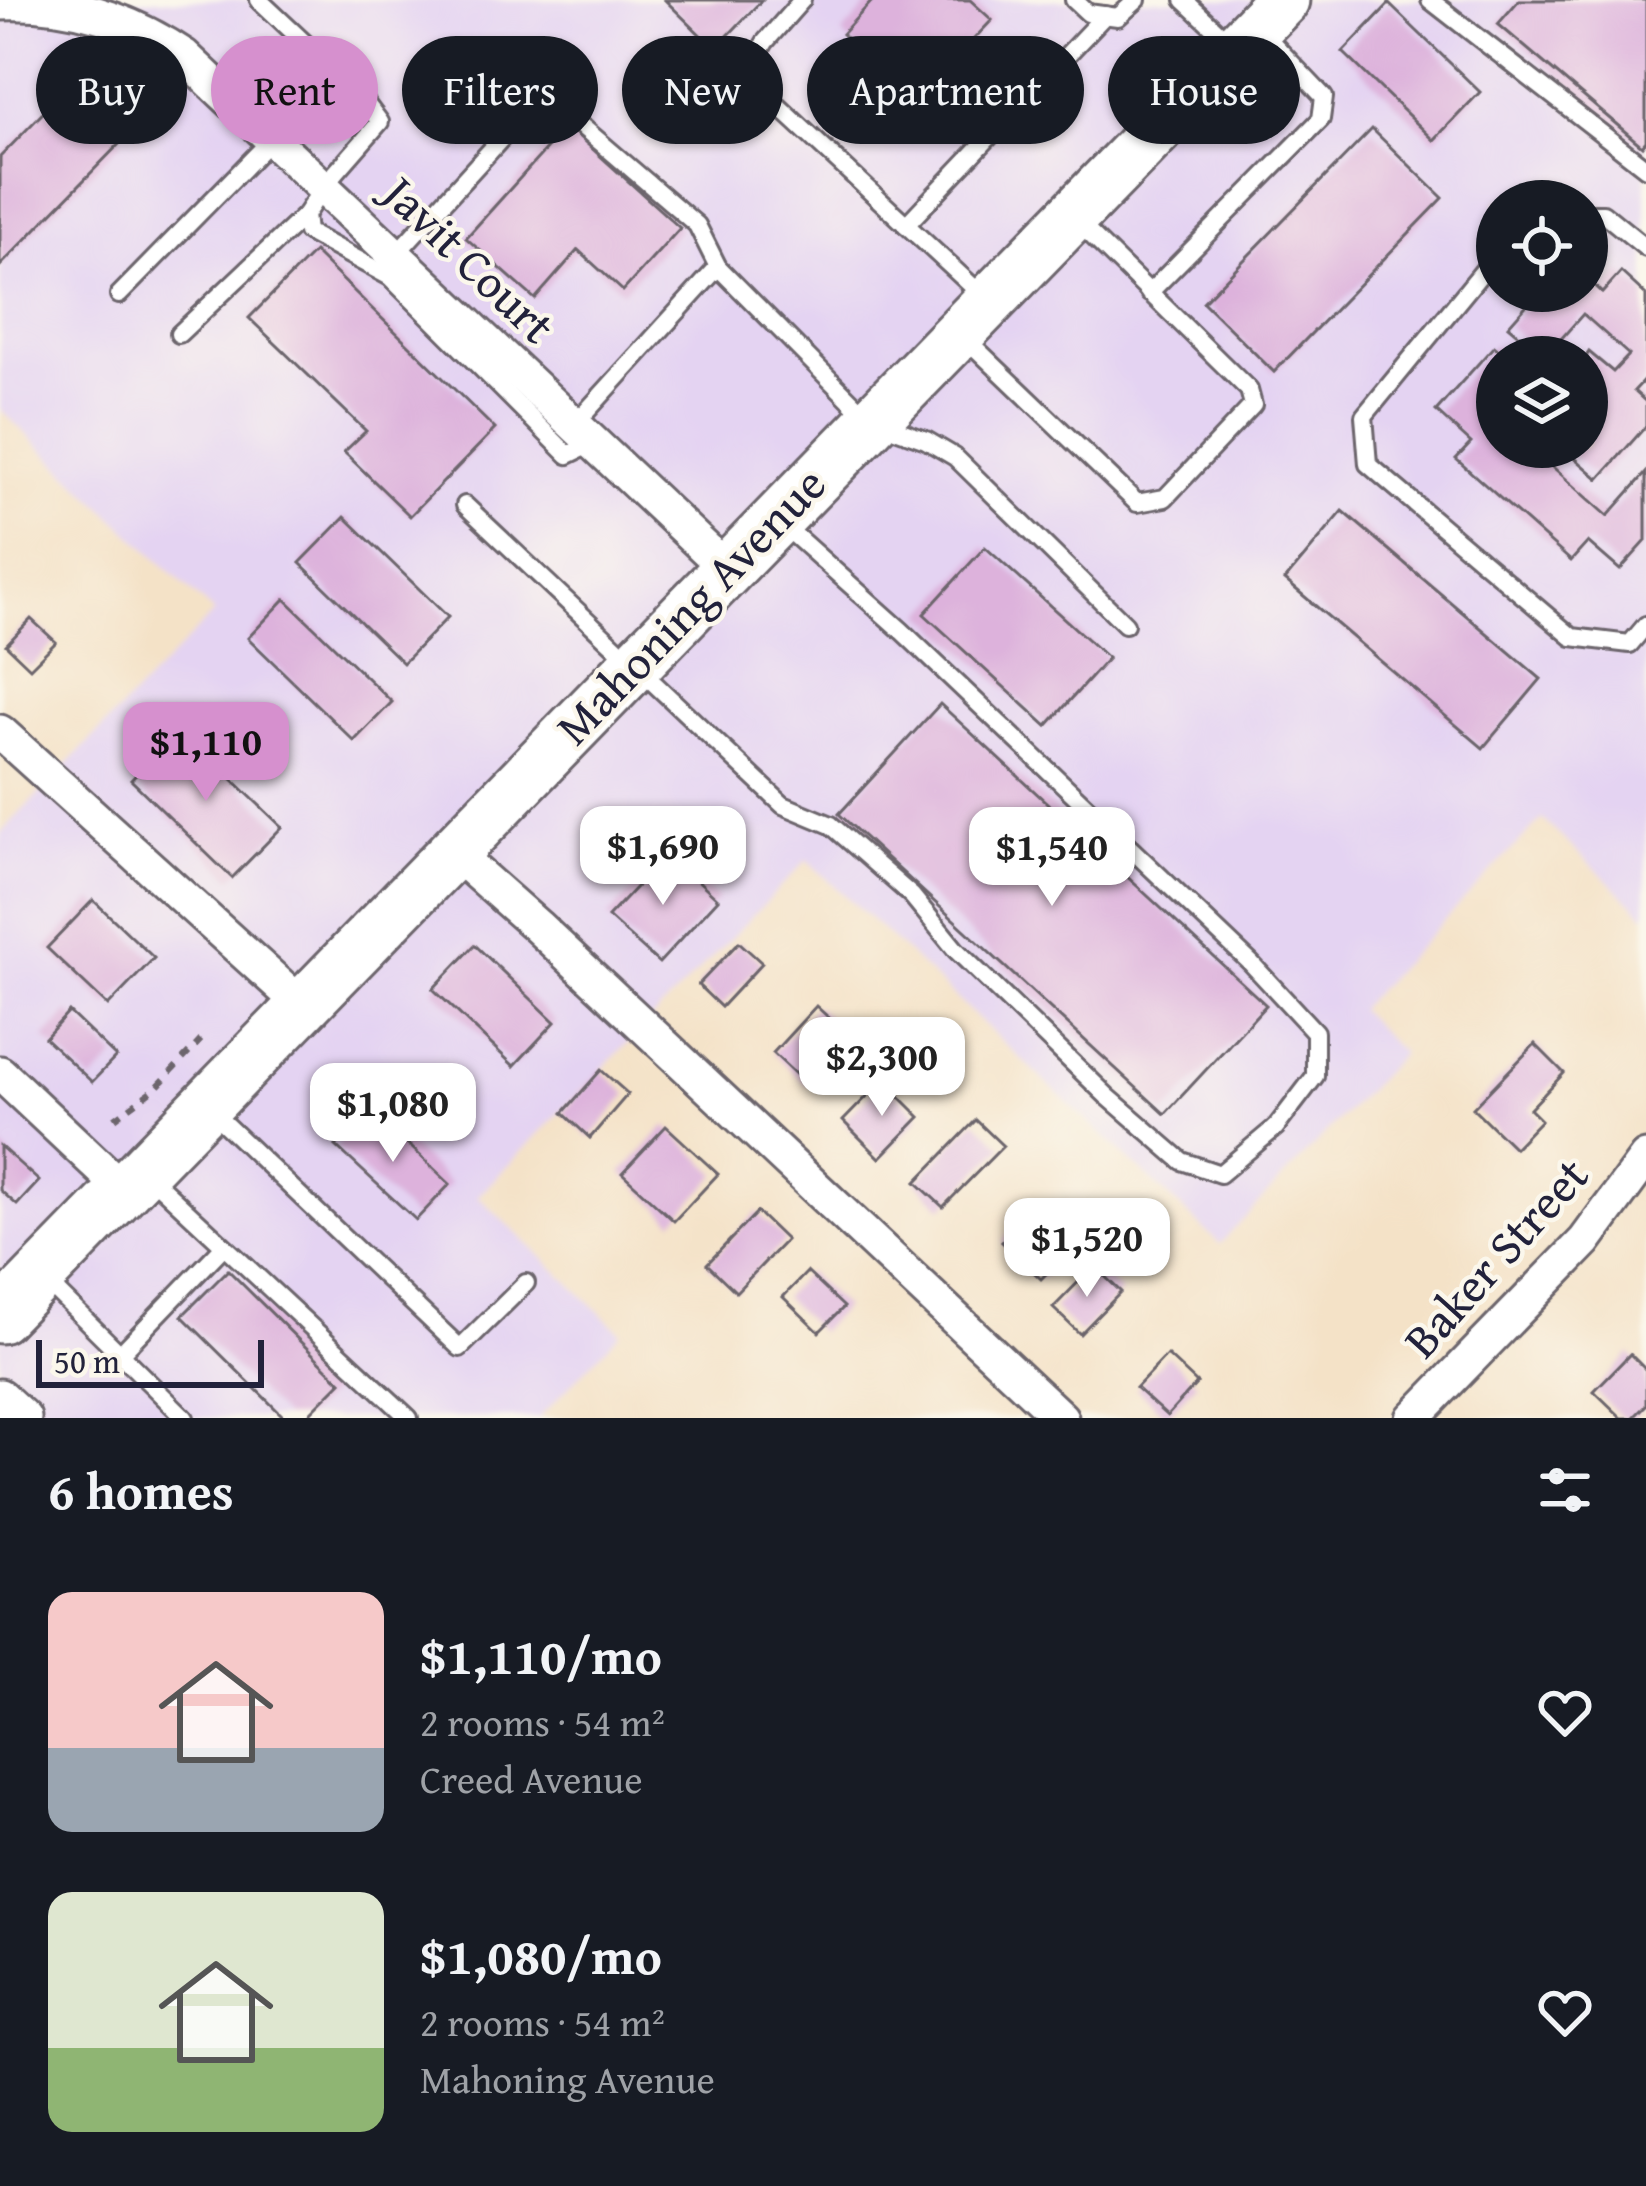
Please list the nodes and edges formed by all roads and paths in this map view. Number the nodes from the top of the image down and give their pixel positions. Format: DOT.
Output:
graph roads {
  1 [pos="260,0"];
  2 [pos="802,0"];
  3 [pos="1073,0"];
  4 [pos="1137,0"];
  5 [pos="1184,0"];
  6 [pos="1430,0"];
  7 [pos="0,3"];
  8 [pos="1456,7"];
  9 [pos="1105,15"];
  10 [pos="1258,25"];
  11 [pos="211,81"];
  12 [pos="268,144"];
  13 [pos="280,144"];
  14 [pos="1646,168"];
  15 [pos="324,186"];
  16 [pos="305,215"];
  17 [pos="1070,215"];
  18 [pos="1608,217"];
  19 [pos="906,225"];
  20 [pos="1646,248"];
  21 [pos="375,249"];
  22 [pos="718,267"];
  23 [pos="1476,280"];
  24 [pos="1149,293"];
  25 [pos="119,296"];
  26 [pos="972,315"];
  27 [pos="178,334"];
  28 [pos="870,420"];
  29 [pos="584,433"];
  30 [pos="465,505"];
  31 [pos="775,518"];
  32 [pos="726,568"];
  33 [pos="1125,623"];
  34 [pos="1646,625"];
  35 [pos="634,664"];
  36 [pos="0,732"];
  37 [pos="452,851"];
  38 [pos="302,1005"];
  39 [pos="201,1040"];
  40 [pos="0,1073"];
  41 [pos="205,1105"];
  42 [pos="115,1118"];
  43 [pos="1646,1158"];
  44 [pos="132,1179"];
  45 [pos="223,1247"];
  46 [pos="40,1276"];
  47 [pos="526,1283"];
  48 [pos="0,1317"];
  49 [pos="120,1354"];
  50 [pos="0,1396"];
  51 [pos="24,1418"];
  52 [pos="185,1418"];
  53 [pos="409,1418"];
  54 [pos="1061,1418"];
  55 [pos="1414,1418"];
  1 -- 15 [label="lane"];
  2 -- 19 [label="lane"];
  3 -- 9 [label="lane"];
  4 -- 9 [label="lane"];
  5 -- 10 [label="lane"];
  6 -- 8 [label="lane"];
  7 -- 11 [label="street, Javit Court"];
  8 -- 14 [label="lane"];
  9 -- 19 [label="lane"];
  10 -- 17 [label="main road, Mahoning Avenue"];
  10 -- 24 [label="lane"];
  12 -- 25 [label="lane"];
  13 -- 15 [label="street, Javit Court"];
  15 -- 16 [label="lane"];
  15 -- 21 [label="street, Javit Court"];
  16 -- 21 [label="lane"];
  16 -- 27 [label="lane"];
  17 -- 24 [label="lane"];
  17 -- 26 [label="main road, Mahoning Avenue"];
  18 -- 20 [label="lane"];
  19 -- 26 [label="lane"];
  21 -- 22 [label="lane"];
  21 -- 29 [label="street, Javit Court"];
  21 -- 29 [label="lane"];
  22 -- 28 [label="lane"];
  22 -- 29 [label="lane"];
  23 -- 34 [label="lane"];
  24 -- 26 [label="lane"];
  26 -- 28 [label="main road, Mahoning Avenue"];
  28 -- 31 [label="main road, Mahoning Avenue"];
  28 -- 33 [label="lane"];
  29 -- 32 [label="street, Javit Court"];
  30 -- 35 [label="lane"];
  31 -- 32 [label="main road, Mahoning Avenue"];
  31 -- 35 [label="lane"];
  32 -- 35 [label="main road, Mahoning Avenue"];
  35 -- 37 [label="main road, Mahoning Avenue"];
  36 -- 38 [label="street"];
  37 -- 38 [label="main road, Mahoning Avenue"];
  37 -- 54 [label="street"];
  38 -- 41 [label="main road, Mahoning Avenue"];
  39 -- 42 [label="path"];
  40 -- 44 [label="street"];
  41 -- 44 [label="main road, Mahoning Avenue"];
  41 -- 47 [label="lane"];
  43 -- 55 [label="street, Baker Street"];
  44 -- 45 [label="lane"];
  44 -- 46 [label="main road, Mahoning Avenue"];
  45 -- 49 [label="lane"];
  45 -- 53 [label="lane"];
  46 -- 48 [label="main road, Mahoning Avenue"];
  46 -- 49 [label="lane"];
  49 -- 52 [label="lane"];
  50 -- 51 [label="street"];
}
